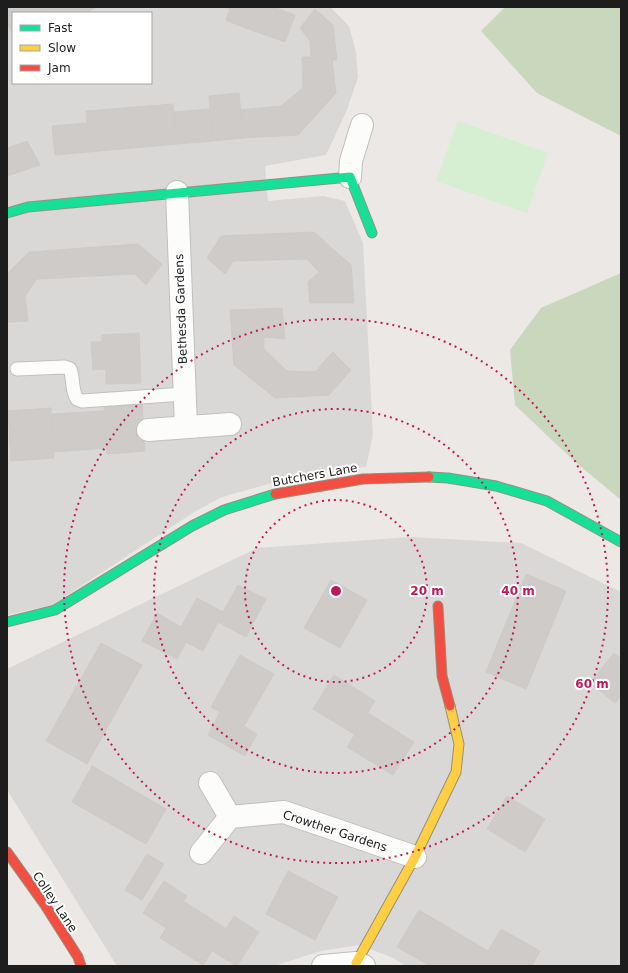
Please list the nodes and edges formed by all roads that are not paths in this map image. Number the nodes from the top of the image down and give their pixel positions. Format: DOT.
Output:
graph roads {
  1 [pos="362,124"];
  2 [pos="350,177"];
  3 [pos="177,192"];
  4 [pos="7,213"];
  5 [pos="372,233"];
  6 [pos="17,369"];
  7 [pos="184,394"];
  8 [pos="230,424"];
  9 [pos="186,426"];
  10 [pos="148,430"];
  11 [pos="621,542"];
  12 [pos="438,606"];
  13 [pos="7,622"];
  14 [pos="210,783"];
  15 [pos="230,817"];
  16 [pos="7,852"];
  17 [pos="201,853"];
  18 [pos="415,857"];
  19 [pos="360,965"];
  20 [pos="81,966"];
  21 [pos="323,966"];
  1 -- 2 [label="street"];
  2 -- 3 [label="street"];
  2 -- 5 [label="street"];
  3 -- 4 [label="street"];
  3 -- 7 [label="street, Bethesda Gardens"];
  6 -- 7 [label="lane"];
  7 -- 9 [label="street, Bethesda Gardens"];
  8 -- 9 [label="street"];
  9 -- 10 [label="street"];
  11 -- 13 [label="street, Butchers Lane"];
  12 -- 18 [label="street"];
  14 -- 15 [label="street"];
  15 -- 17 [label="street"];
  15 -- 18 [label="street, Crowther Gardens"];
  16 -- 20 [label="street, Colley Lane"];
  18 -- 19 [label="street"];
  19 -- 21 [label="street"];
}
